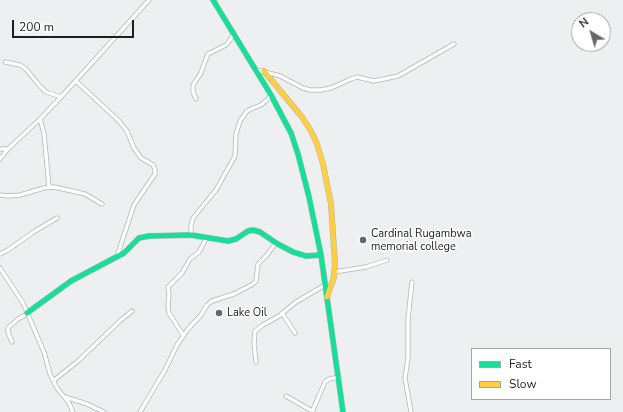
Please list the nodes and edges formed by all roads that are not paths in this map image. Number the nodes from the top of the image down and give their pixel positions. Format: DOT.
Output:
graph roads {
  1 [pos="149,0"];
  2 [pos="213,0"];
  3 [pos="218,0"];
  4 [pos="217,8"];
  5 [pos="234,33"];
  6 [pos="454,44"];
  7 [pos="5,62"];
  8 [pos="257,70"];
  9 [pos="264,71"];
  10 [pos="76,81"];
  11 [pos="271,95"];
  12 [pos="61,97"];
  13 [pos="196,99"];
  14 [pos="40,119"];
  15 [pos="8,148"];
  16 [pos="0,149"];
  17 [pos="0,159"];
  18 [pos="49,187"];
  19 [pos="0,195"];
  20 [pos="102,204"];
  21 [pos="58,218"];
  22 [pos="191,235"];
  23 [pos="207,238"];
  24 [pos="276,243"];
  25 [pos="0,254"];
  26 [pos="321,255"];
  27 [pos="116,257"];
  28 [pos="387,260"];
  29 [pos="0,268"];
  30 [pos="334,272"];
  31 [pos="412,282"];
  32 [pos="325,285"];
  33 [pos="327,297"];
  34 [pos="132,311"];
  35 [pos="27,313"];
  36 [pos="282,313"];
  37 [pos="295,333"];
  38 [pos="183,335"];
  39 [pos="12,342"];
  40 [pos="256,362"];
  41 [pos="338,377"];
  42 [pos="53,382"];
  43 [pos="286,396"];
  44 [pos="64,397"];
  45 [pos="73,412"];
  46 [pos="104,412"];
  47 [pos="140,412"];
  48 [pos="312,412"];
  49 [pos="343,412"];
  50 [pos="411,412"];
  1 -- 10 [label="street"];
  2 -- 4 [label="main road"];
  3 -- 4 [label="main road"];
  4 -- 5 [label="main road"];
  5 -- 8 [label="main road"];
  5 -- 13 [label="street"];
  6 -- 9 [label="street"];
  7 -- 12 [label="street"];
  8 -- 9 [label="street"];
  8 -- 11 [label="main road"];
  9 -- 30 [label="main road"];
  10 -- 12 [label="street"];
  10 -- 27 [label="street"];
  11 -- 22 [label="street"];
  11 -- 26 [label="main road"];
  12 -- 14 [label="street"];
  14 -- 15 [label="street"];
  14 -- 18 [label="street"];
  15 -- 16 [label="street"];
  15 -- 17 [label="street"];
  18 -- 19 [label="street"];
  18 -- 20 [label="street"];
  21 -- 25 [label="street"];
  22 -- 23 [label="main road"];
  22 -- 27 [label="main road"];
  23 -- 24 [label="main road"];
  23 -- 38 [label="street"];
  24 -- 26 [label="main road"];
  24 -- 38 [label="street"];
  26 -- 32 [label="main road"];
  27 -- 35 [label="main road"];
  28 -- 30 [label="street"];
  29 -- 35 [label="street"];
  30 -- 33 [label="main road"];
  31 -- 50 [label="street"];
  32 -- 33 [label="main road"];
  32 -- 36 [label="street"];
  33 -- 41 [label="main road"];
  34 -- 42 [label="street"];
  35 -- 39 [label="street"];
  35 -- 42 [label="street"];
  36 -- 37 [label="street"];
  36 -- 40 [label="street"];
  38 -- 47 [label="street"];
  41 -- 48 [label="street"];
  41 -- 49 [label="main road"];
  42 -- 44 [label="street"];
  43 -- 48 [label="street"];
  44 -- 45 [label="street"];
  44 -- 46 [label="street"];
}
